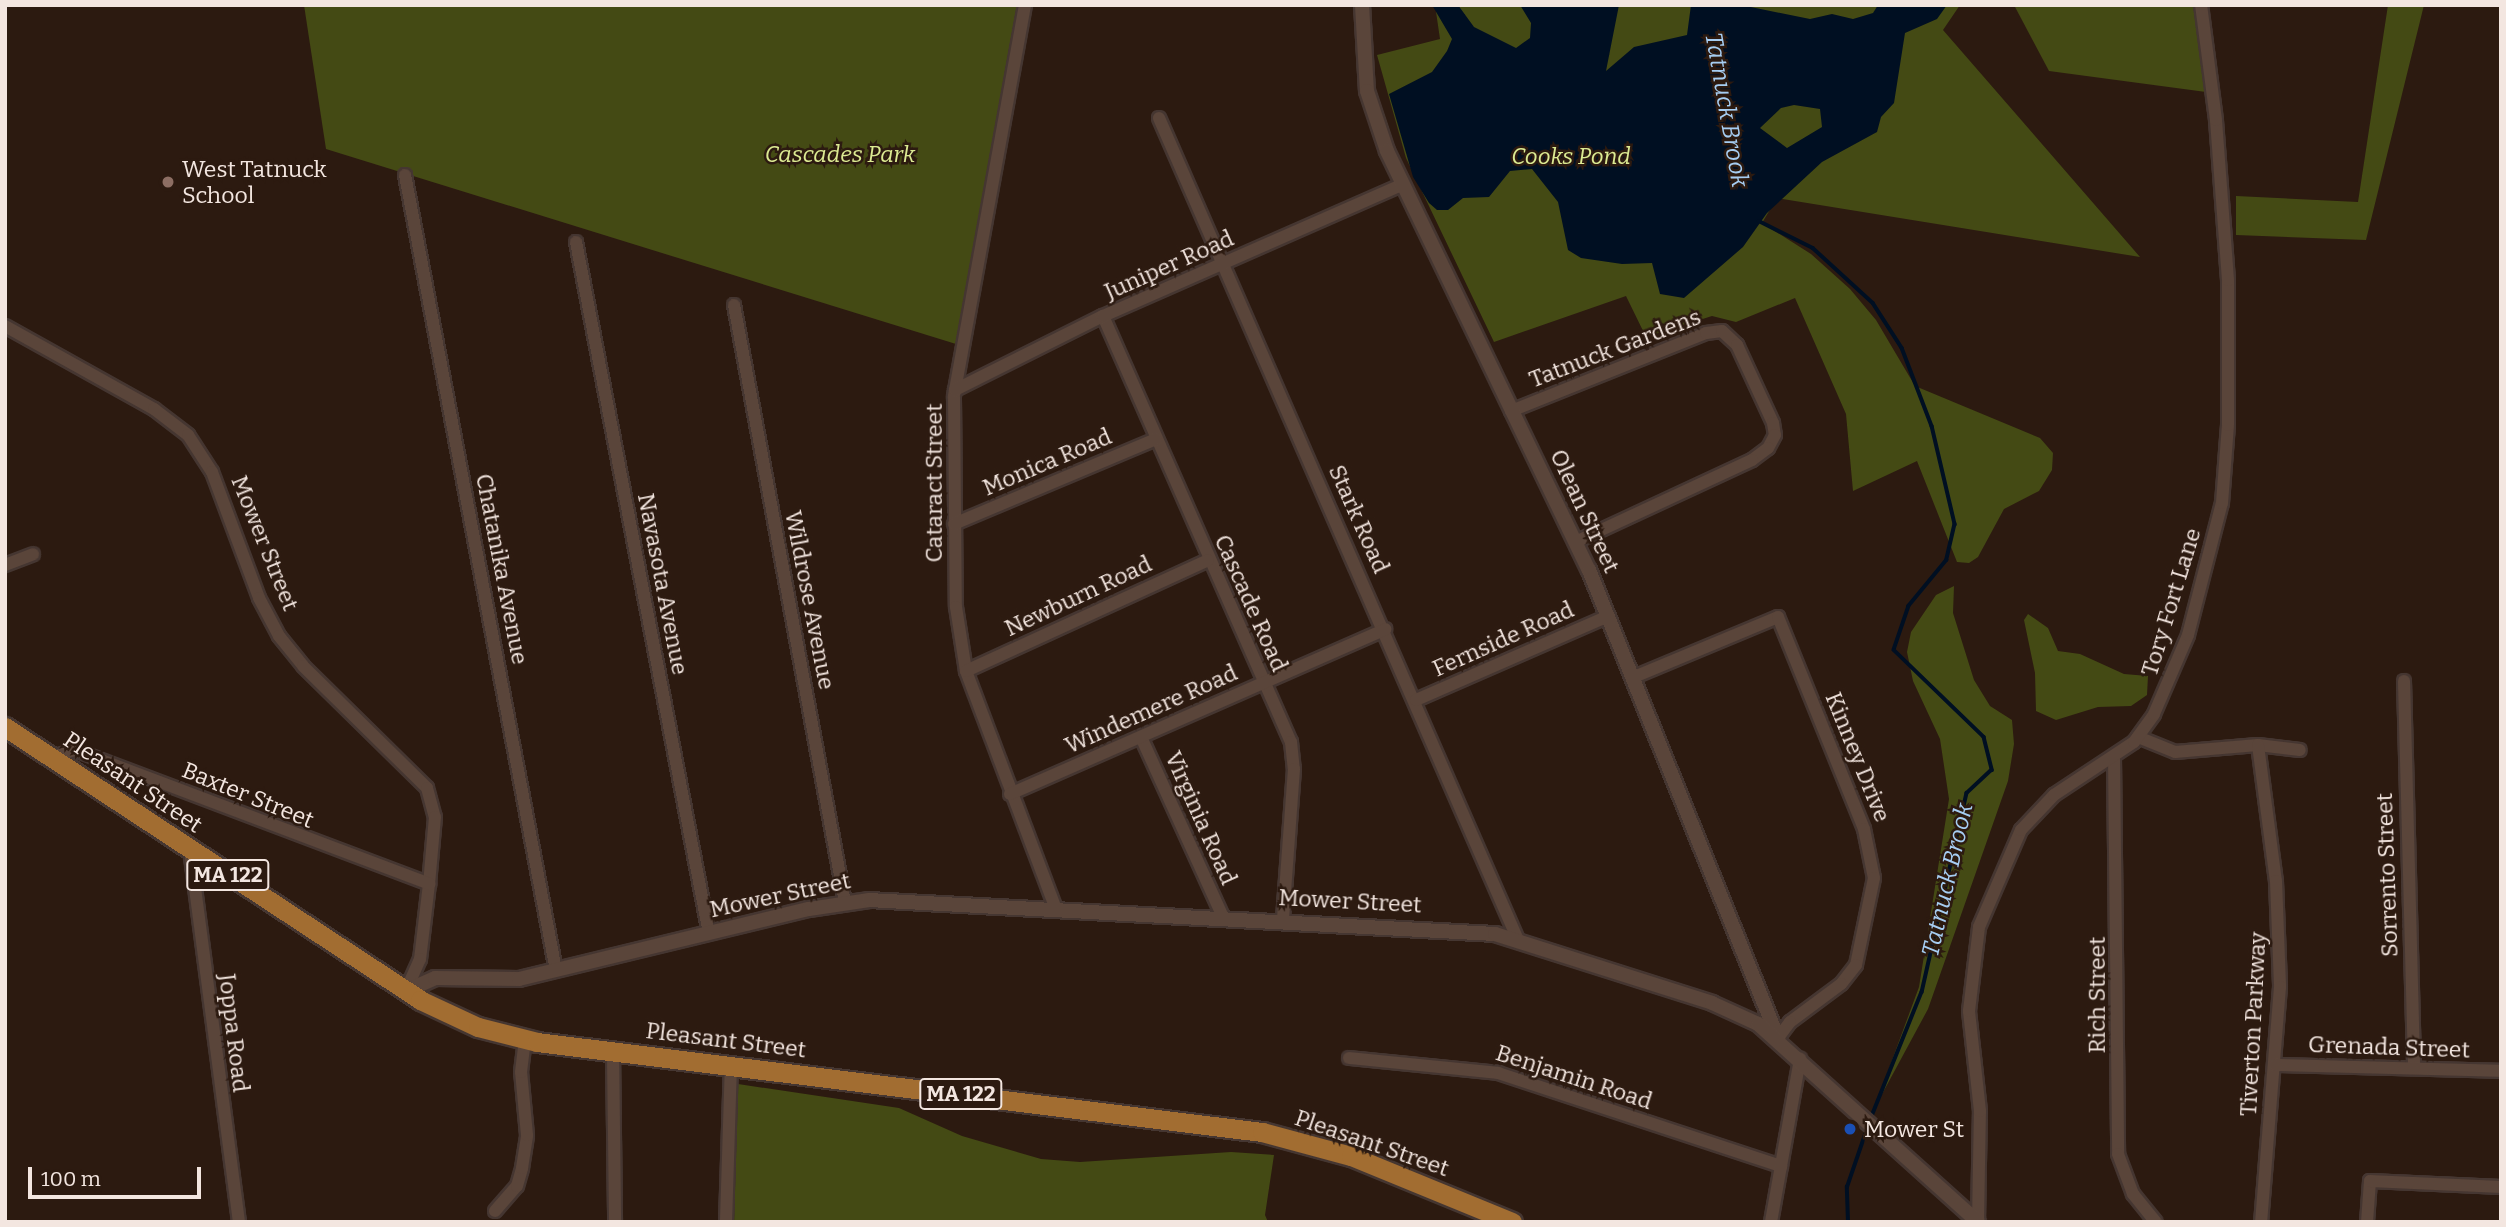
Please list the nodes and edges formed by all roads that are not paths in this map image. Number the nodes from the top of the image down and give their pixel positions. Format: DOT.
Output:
graph roads {
  1 [pos="1025,5"];
  2 [pos="1362,5"];
  3 [pos="2201,5"];
  4 [pos="1160,118"];
  5 [pos="405,175"];
  6 [pos="1402,185"];
  7 [pos="576,242"];
  8 [pos="1224,264"];
  9 [pos="734,305"];
  10 [pos="1103,316"];
  11 [pos="5,326"];
  12 [pos="955,390"];
  13 [pos="1511,411"];
  14 [pos="1156,439"];
  15 [pos="954,524"];
  16 [pos="1575,542"];
  17 [pos="33,554"];
  18 [pos="1208,560"];
  19 [pos="5,565"];
  20 [pos="1608,616"];
  21 [pos="1385,629"];
  22 [pos="966,671"];
  23 [pos="1634,677"];
  24 [pos="2404,681"];
  25 [pos="1264,682"];
  26 [pos="1416,700"];
  27 [pos="9,735"];
  28 [pos="1141,737"];
  29 [pos="2138,737"];
  30 [pos="2258,745"];
  31 [pos="2300,750"];
  32 [pos="53,757"];
  33 [pos="2114,757"];
  34 [pos="1010,794"];
  35 [pos="190,850"];
  36 [pos="429,884"];
  37 [pos="845,902"];
  38 [pos="1055,907"];
  39 [pos="1223,917"];
  40 [pos="1283,920"];
  41 [pos="709,933"];
  42 [pos="1517,938"];
  43 [pos="556,970"];
  44 [pos="406,991"];
  45 [pos="1777,1038"];
  46 [pos="525,1040"];
  47 [pos="613,1051"];
  48 [pos="1349,1058"];
  49 [pos="1800,1059"];
  50 [pos="2275,1065"];
  51 [pos="731,1066"];
  52 [pos="2414,1068"];
  53 [pos="2501,1071"];
  54 [pos="1781,1166"];
  55 [pos="2501,1186"];
  56 [pos="495,1211"];
  57 [pos="239,1222"];
  58 [pos="615,1222"];
  59 [pos="726,1222"];
  60 [pos="1512,1222"];
  61 [pos="1771,1222"];
  62 [pos="1978,1222"];
  63 [pos="2156,1222"];
  64 [pos="2261,1222"];
  65 [pos="2367,1222"];
  1 -- 12 [label="street, Cataract Street"];
  2 -- 6 [label="street, Olean Street"];
  3 -- 29 [label="street, Tory Fort Lane"];
  4 -- 8 [label="street, Stark Road"];
  5 -- 43 [label="street, Chatanika Avenue"];
  6 -- 8 [label="street, Juniper Road"];
  6 -- 13 [label="street, Olean Street"];
  7 -- 41 [label="street, Navasota Avenue"];
  8 -- 10 [label="street, Juniper Road"];
  8 -- 21 [label="street, Stark Road"];
  9 -- 37 [label="street, Wildrose Avenue"];
  10 -- 12 [label="street, Juniper Road"];
  10 -- 14 [label="street, Cascade Road"];
  11 -- 36 [label="street, Mower Street"];
  12 -- 15 [label="street, Cataract Street"];
  13 -- 16 [label="street, Olean Street"];
  13 -- 16 [label="street, Tatnuck Gardens"];
  14 -- 15 [label="street, Monica Road"];
  14 -- 18 [label="street, Cascade Road"];
  15 -- 22 [label="street, Cataract Street"];
  16 -- 20 [label="street, Olean Street"];
  17 -- 19 [label="street"];
  18 -- 22 [label="street, Newburn Road"];
  18 -- 25 [label="street, Cascade Road"];
  20 -- 23 [label="street, Olean Street"];
  20 -- 26 [label="street, Fernside Road"];
  21 -- 25 [label="street, Windemere Road"];
  21 -- 26 [label="street, Stark Road"];
  22 -- 34 [label="street, Cataract Street"];
  23 -- 45 [label="street, Olean Street"];
  23 -- 45 [label="street, Kinney Drive"];
  24 -- 52 [label="street, Sorrento Street"];
  25 -- 28 [label="street, Windemere Road"];
  25 -- 40 [label="street, Cascade Road"];
  26 -- 42 [label="street, Stark Road"];
  27 -- 32 [label="main road, Pleasant Street / MA 122"];
  28 -- 34 [label="street, Windemere Road"];
  28 -- 39 [label="street, Virginia Road"];
  29 -- 30 [label="street"];
  29 -- 33 [label="street, Tory Fort Lane"];
  30 -- 31 [label="street"];
  30 -- 50 [label="street, Tiverton Parkway"];
  32 -- 35 [label="main road, Pleasant Street / MA 122"];
  32 -- 36 [label="street, Baxter Street"];
  33 -- 62 [label="street, Tory Fort Lane"];
  33 -- 63 [label="street, Rich Street"];
  34 -- 38 [label="street, Cataract Street"];
  35 -- 44 [label="main road, Pleasant Street / MA 122"];
  35 -- 57 [label="street, Joppa Road"];
  36 -- 44 [label="street, Mower Street"];
  37 -- 38 [label="street, Mower Street"];
  37 -- 41 [label="street, Mower Street"];
  38 -- 39 [label="street, Mower Street"];
  39 -- 40 [label="street, Mower Street"];
  40 -- 42 [label="street, Mower Street"];
  41 -- 43 [label="street, Mower Street"];
  42 -- 45 [label="street, Mower Street"];
  43 -- 44 [label="street, Mower Street"];
  44 -- 46 [label="main road, Pleasant Street / MA 122"];
  45 -- 49 [label="street, Mower Street"];
  46 -- 47 [label="main road, Pleasant Street / MA 122"];
  46 -- 56 [label="street"];
  47 -- 51 [label="main road, Pleasant Street / MA 122"];
  47 -- 58 [label="street"];
  48 -- 54 [label="street, Benjamin Road"];
  49 -- 54 [label="street"];
  49 -- 62 [label="street, Mower Street"];
  50 -- 52 [label="street, Grenada Street"];
  50 -- 64 [label="street, Tiverton Parkway"];
  51 -- 59 [label="street"];
  51 -- 60 [label="main road, Pleasant Street / MA 122"];
  52 -- 53 [label="street, Grenada Street"];
  54 -- 61 [label="street"];
  55 -- 65 [label="street"];
}
